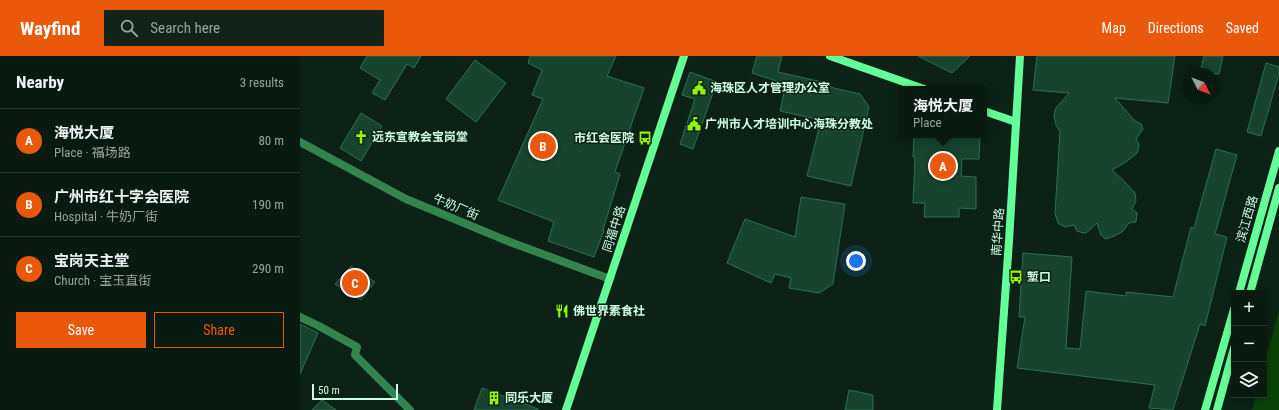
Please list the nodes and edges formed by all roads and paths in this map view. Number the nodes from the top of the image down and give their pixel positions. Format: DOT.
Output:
graph roads {
  1 [pos="684,56"];
  2 [pos="830,56"];
  3 [pos="1020,56"];
  4 [pos="915,86"];
  5 [pos="987,112"];
  6 [pos="1016,122"];
  7 [pos="300,142"];
  8 [pos="1279,151"];
  9 [pos="1279,188"];
  10 [pos="610,279"];
  11 [pos="1240,290"];
  12 [pos="1251,290"];
  13 [pos="300,318"];
  14 [pos="1231,319"];
  15 [pos="1231,359"];
  16 [pos="410,410"];
  17 [pos="566,410"];
  18 [pos="997,410"];
  19 [pos="1205,410"];
  20 [pos="1217,410"];
  1 -- 10 [label="main road, 同福中路"];
  2 -- 4 [label="main road"];
  3 -- 6 [label="main road, 南华中路"];
  5 -- 6 [label="main road"];
  6 -- 18 [label="main road, 南华中路"];
  7 -- 10 [label="street, 牛奶厂街"];
  8 -- 11 [label="main road, 滨江西路"];
  9 -- 12 [label="main road, 滨江西路"];
  10 -- 17 [label="main road, 同福中路"];
  13 -- 16 [label="street"];
  14 -- 19 [label="main road"];
  15 -- 20 [label="main road"];
}
